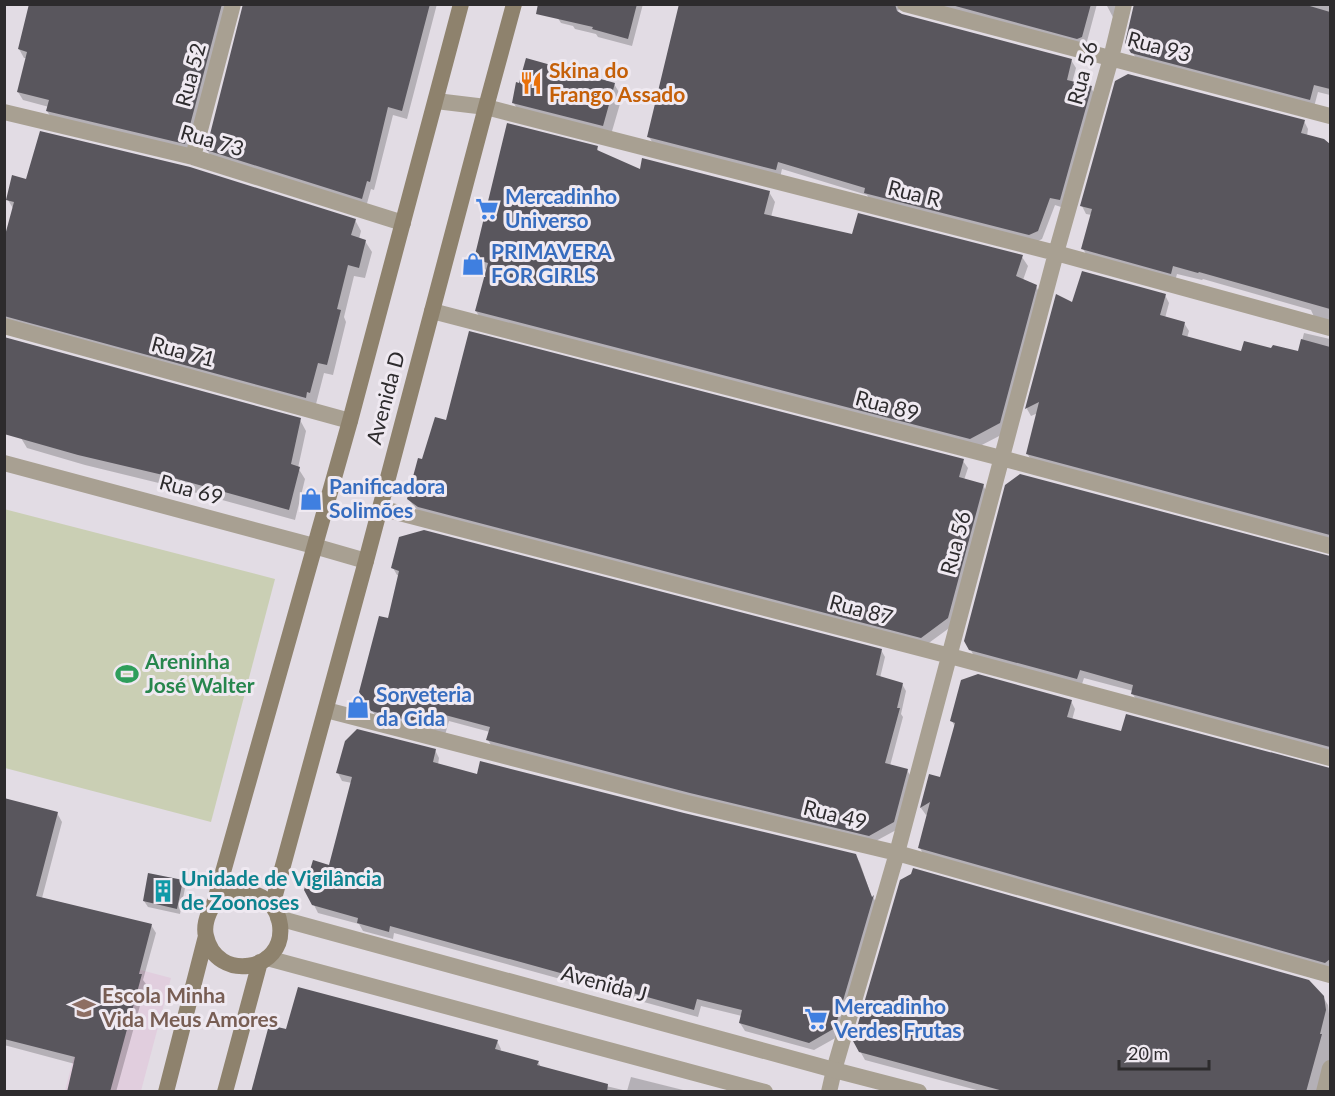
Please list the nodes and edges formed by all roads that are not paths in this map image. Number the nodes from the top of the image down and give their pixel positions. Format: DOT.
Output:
graph roads {
  1 [pos="233,4"];
  2 [pos="461,4"];
  3 [pos="514,4"];
  4 [pos="905,4"];
  5 [pos="1124,4"];
  6 [pos="1111,58"];
  7 [pos="436,101"];
  8 [pos="486,107"];
  9 [pos="4,112"];
  10 [pos="1330,116"];
  11 [pos="193,158"];
  12 [pos="403,223"];
  13 [pos="1056,253"];
  14 [pos="432,311"];
  15 [pos="4,326"];
  16 [pos="1330,328"];
  17 [pos="350,421"];
  18 [pos="1001,458"];
  19 [pos="4,463"];
  20 [pos="380,508"];
  21 [pos="314,546"];
  22 [pos="1330,546"];
  23 [pos="366,561"];
  24 [pos="950,656"];
  25 [pos="326,710"];
  26 [pos="1330,758"];
  27 [pos="897,853"];
  28 [pos="214,904"];
  29 [pos="275,912"];
  30 [pos="206,936"];
  31 [pos="263,960"];
  32 [pos="1330,975"];
  33 [pos="1330,1068"];
  34 [pos="834,1070"];
  35 [pos="166,1092"];
  36 [pos="225,1092"];
  37 [pos="765,1092"];
  38 [pos="829,1092"];
  39 [pos="919,1092"];
  40 [pos="1324,1092"];
  1 -- 11 [label="street, Rua 52"];
  2 -- 7 [label="main road, Avenida D"];
  3 -- 8 [label="main road, Avenida D"];
  4 -- 6 [label="street, Rua 93"];
  5 -- 6 [label="street, Rua 56"];
  6 -- 10 [label="street, Rua 93"];
  6 -- 13 [label="street, Rua 56"];
  7 -- 8 [label="street, Rua R"];
  7 -- 12 [label="main road, Avenida D"];
  8 -- 13 [label="street, Rua R"];
  8 -- 14 [label="main road, Avenida D"];
  9 -- 11 [label="street, Rua 73"];
  11 -- 12 [label="street, Rua 73"];
  12 -- 17 [label="main road, Avenida D"];
  13 -- 16 [label="street, Rua R"];
  13 -- 18 [label="street, Rua 56"];
  14 -- 18 [label="street, Rua 89"];
  14 -- 20 [label="main road, Avenida D"];
  15 -- 17 [label="street, Rua 71"];
  17 -- 21 [label="main road, Avenida D"];
  18 -- 22 [label="street, Rua 89"];
  18 -- 24 [label="street, Rua 56"];
  19 -- 21 [label="street, Rua 69"];
  20 -- 23 [label="main road, Avenida D"];
  20 -- 24 [label="street, Rua 87"];
  21 -- 23 [label="street, Rua 69"];
  21 -- 28 [label="main road, Avenida D"];
  23 -- 25 [label="main road, Avenida D"];
  24 -- 26 [label="street, Rua 87"];
  24 -- 27 [label="street, Rua 56"];
  25 -- 27 [label="street, Rua 49"];
  25 -- 29 [label="main road, Avenida D"];
  27 -- 32 [label="street, Rua 49"];
  27 -- 34 [label="street, Rua 56"];
  28 -- 29 [label="main road"];
  28 -- 30 [label="main road"];
  29 -- 31 [label="main road"];
  29 -- 34 [label="street, Avenida J"];
  30 -- 31 [label="main road"];
  30 -- 35 [label="main road"];
  31 -- 36 [label="main road"];
  31 -- 37 [label="street"];
  33 -- 40 [label="street"];
  34 -- 38 [label="street, Rua 56"];
  34 -- 39 [label="street, Avenida J"];
}
